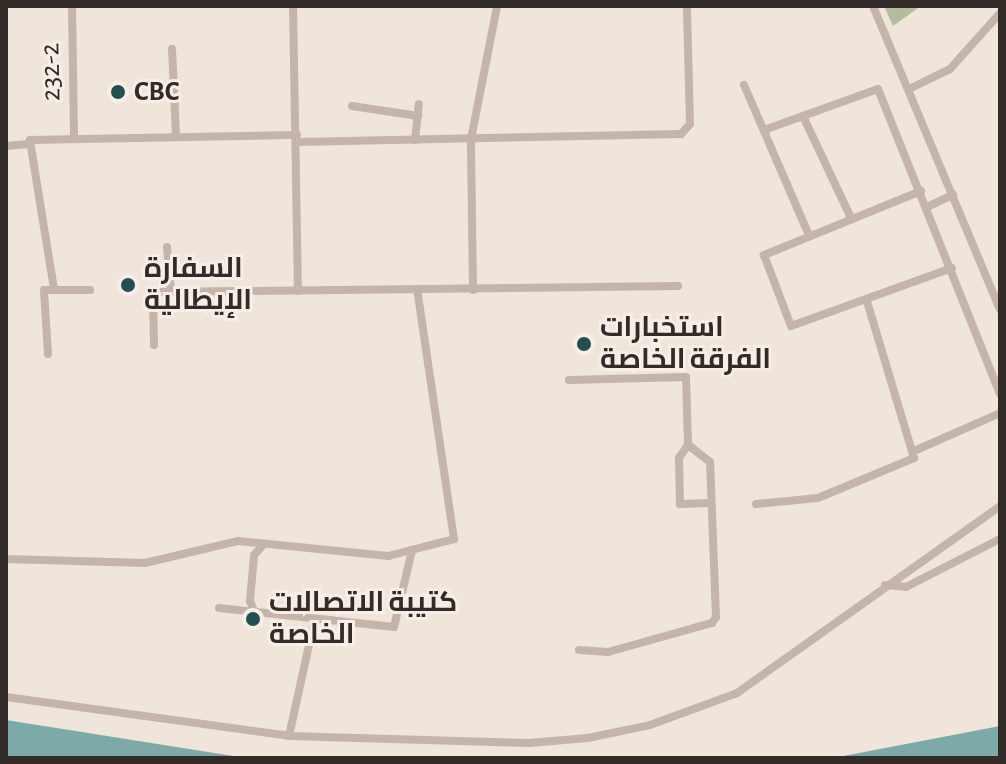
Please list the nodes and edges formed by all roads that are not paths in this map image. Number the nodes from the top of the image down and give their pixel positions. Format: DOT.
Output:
graph roads {
  1 [pos="72,6"];
  2 [pos="293,6"];
  3 [pos="497,6"];
  4 [pos="687,6"];
  5 [pos="873,6"];
  6 [pos="1000,13"];
  7 [pos="172,49"];
  8 [pos="744,85"];
  9 [pos="909,89"];
  10 [pos="419,104"];
  11 [pos="352,106"];
  12 [pos="418,116"];
  13 [pos="803,116"];
  14 [pos="764,130"];
  15 [pos="176,134"];
  16 [pos="74,137"];
  17 [pos="297,138"];
  18 [pos="471,139"];
  19 [pos="415,140"];
  20 [pos="28,144"];
  21 [pos="6,146"];
  22 [pos="921,191"];
  23 [pos="953,195"];
  24 [pos="927,207"];
  25 [pos="851,218"];
  26 [pos="809,235"];
  27 [pos="167,247"];
  28 [pos="952,268"];
  29 [pos="678,286"];
  30 [pos="54,289"];
  31 [pos="417,289"];
  32 [pos="90,290"];
  33 [pos="473,290"];
  34 [pos="298,291"];
  35 [pos="171,292"];
  36 [pos="867,301"];
  37 [pos="1000,310"];
  38 [pos="154,345"];
  39 [pos="48,354"];
  40 [pos="569,380"];
  41 [pos="1000,394"];
  42 [pos="1000,413"];
  43 [pos="688,445"];
  44 [pos="914,451"];
  45 [pos="710,503"];
  46 [pos="756,504"];
  47 [pos="1000,506"];
  48 [pos="1000,539"];
  49 [pos="265,544"];
  50 [pos="412,550"];
  51 [pos="6,559"];
  52 [pos="884,585"];
  53 [pos="219,608"];
  54 [pos="255,613"];
  55 [pos="314,622"];
  56 [pos="579,650"];
  57 [pos="6,697"];
  58 [pos="289,736"];
  1 -- 16 [label="street, 232-2"];
  2 -- 17 [label="street"];
  3 -- 18 [label="street"];
  4 -- 18 [label="street"];
  5 -- 9 [label="street"];
  6 -- 9 [label="street"];
  7 -- 15 [label="street"];
  8 -- 14 [label="street"];
  9 -- 23 [label="street"];
  10 -- 12 [label="street"];
  11 -- 12 [label="street"];
  12 -- 19 [label="street"];
  13 -- 14 [label="street"];
  13 -- 22 [label="street"];
  13 -- 25 [label="street"];
  14 -- 26 [label="street"];
  15 -- 16 [label="street"];
  15 -- 17 [label="street"];
  16 -- 20 [label="street"];
  17 -- 19 [label="street"];
  17 -- 34 [label="street"];
  18 -- 19 [label="street"];
  18 -- 33 [label="street"];
  20 -- 21 [label="street"];
  20 -- 30 [label="street"];
  22 -- 24 [label="street"];
  22 -- 25 [label="street"];
  23 -- 24 [label="street"];
  23 -- 37 [label="street"];
  24 -- 28 [label="street"];
  25 -- 26 [label="street"];
  26 -- 36 [label="street"];
  27 -- 35 [label="street"];
  28 -- 36 [label="street"];
  28 -- 41 [label="street"];
  29 -- 33 [label="street"];
  30 -- 32 [label="street"];
  30 -- 39 [label="street"];
  31 -- 33 [label="street"];
  31 -- 34 [label="street"];
  31 -- 50 [label="street"];
  34 -- 35 [label="street"];
  35 -- 38 [label="street"];
  36 -- 44 [label="street"];
  40 -- 43 [label="street"];
  42 -- 44 [label="street"];
  43 -- 45 [label="street"];
  43 -- 45 [label="street"];
  44 -- 46 [label="street"];
  45 -- 56 [label="street"];
  47 -- 52 [label="street"];
  48 -- 52 [label="street"];
  49 -- 50 [label="street"];
  49 -- 51 [label="street"];
  49 -- 54 [label="street"];
  50 -- 55 [label="street"];
  52 -- 58 [label="street"];
  53 -- 54 [label="street"];
  54 -- 55 [label="street"];
  55 -- 58 [label="street"];
  57 -- 58 [label="street"];
}
